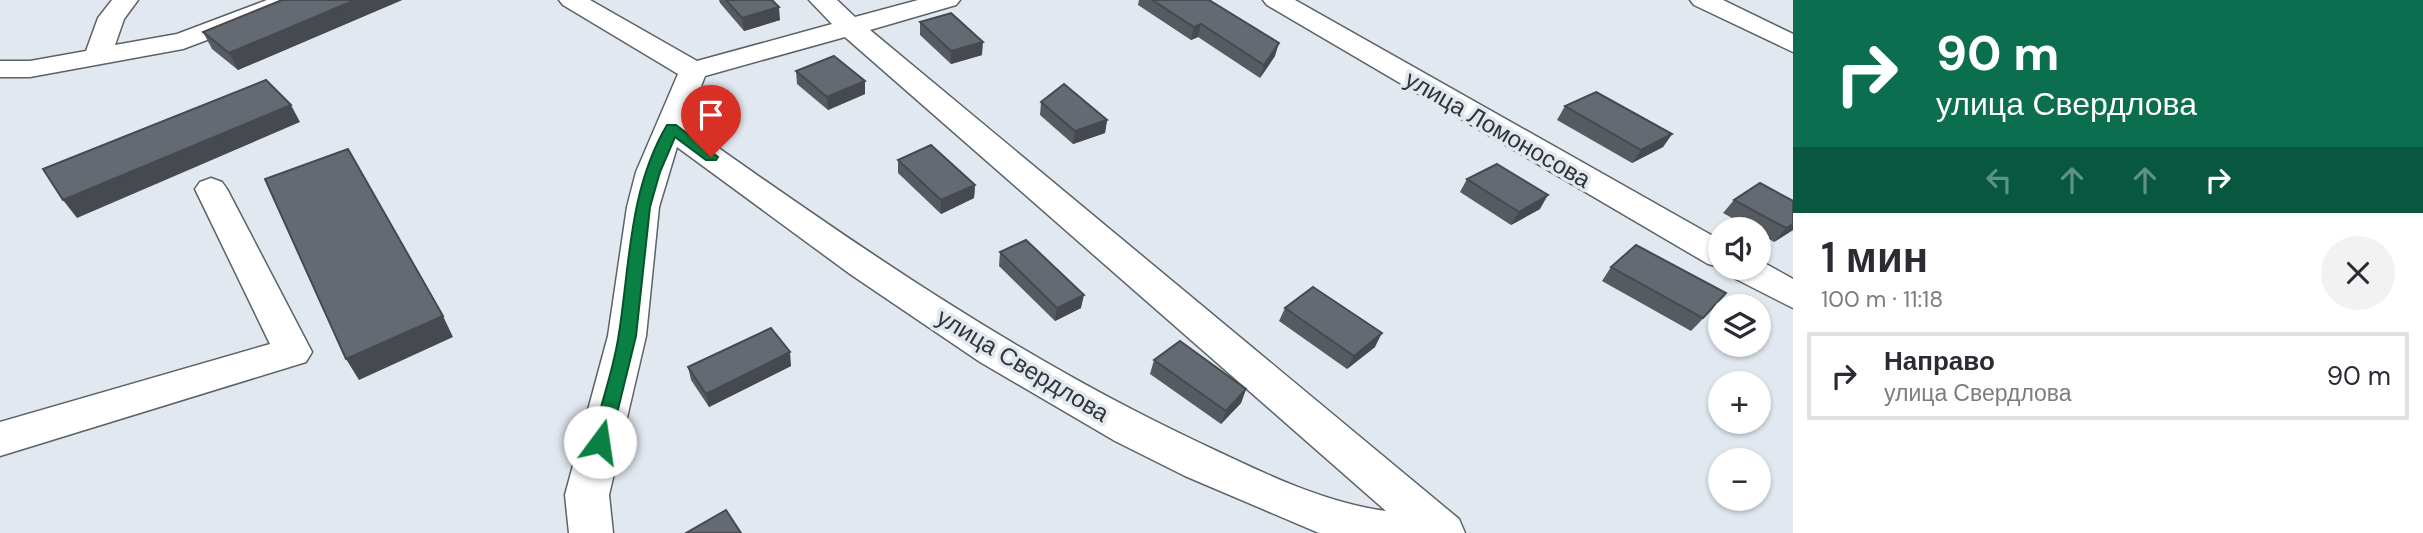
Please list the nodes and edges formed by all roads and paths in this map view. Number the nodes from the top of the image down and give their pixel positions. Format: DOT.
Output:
graph roads {
  1 [pos="125,0"];
  2 [pos="291,0"];
  3 [pos="572,0"];
  4 [pos="822,0"];
  5 [pos="947,0"];
  6 [pos="1276,0"];
  7 [pos="1703,0"];
  8 [pos="851,28"];
  9 [pos="1793,44"];
  10 [pos="97,57"];
  11 [pos="0,69"];
  12 [pos="693,71"];
  13 [pos="671,128"];
  14 [pos="211,189"];
  15 [pos="1708,248"];
  16 [pos="1766,280"];
  17 [pos="1793,295"];
  18 [pos="0,439"];
  19 [pos="591,533"];
  20 [pos="1410,533"];
  21 [pos="1443,533"];
  1 -- 10 [label="street"];
  2 -- 10 [label="street"];
  3 -- 12 [label="street"];
  4 -- 8 [label="street"];
  5 -- 8 [label="street"];
  6 -- 15 [label="street, улица Ломоносова"];
  7 -- 9 [label="street"];
  8 -- 12 [label="street"];
  8 -- 21 [label="street"];
  10 -- 11 [label="street"];
  12 -- 13 [label="street"];
  13 -- 19 [label="street"];
  13 -- 20 [label="street, улица Свердлова"];
  14 -- 18 [label="street"];
  16 -- 17 [label="street"];
}
